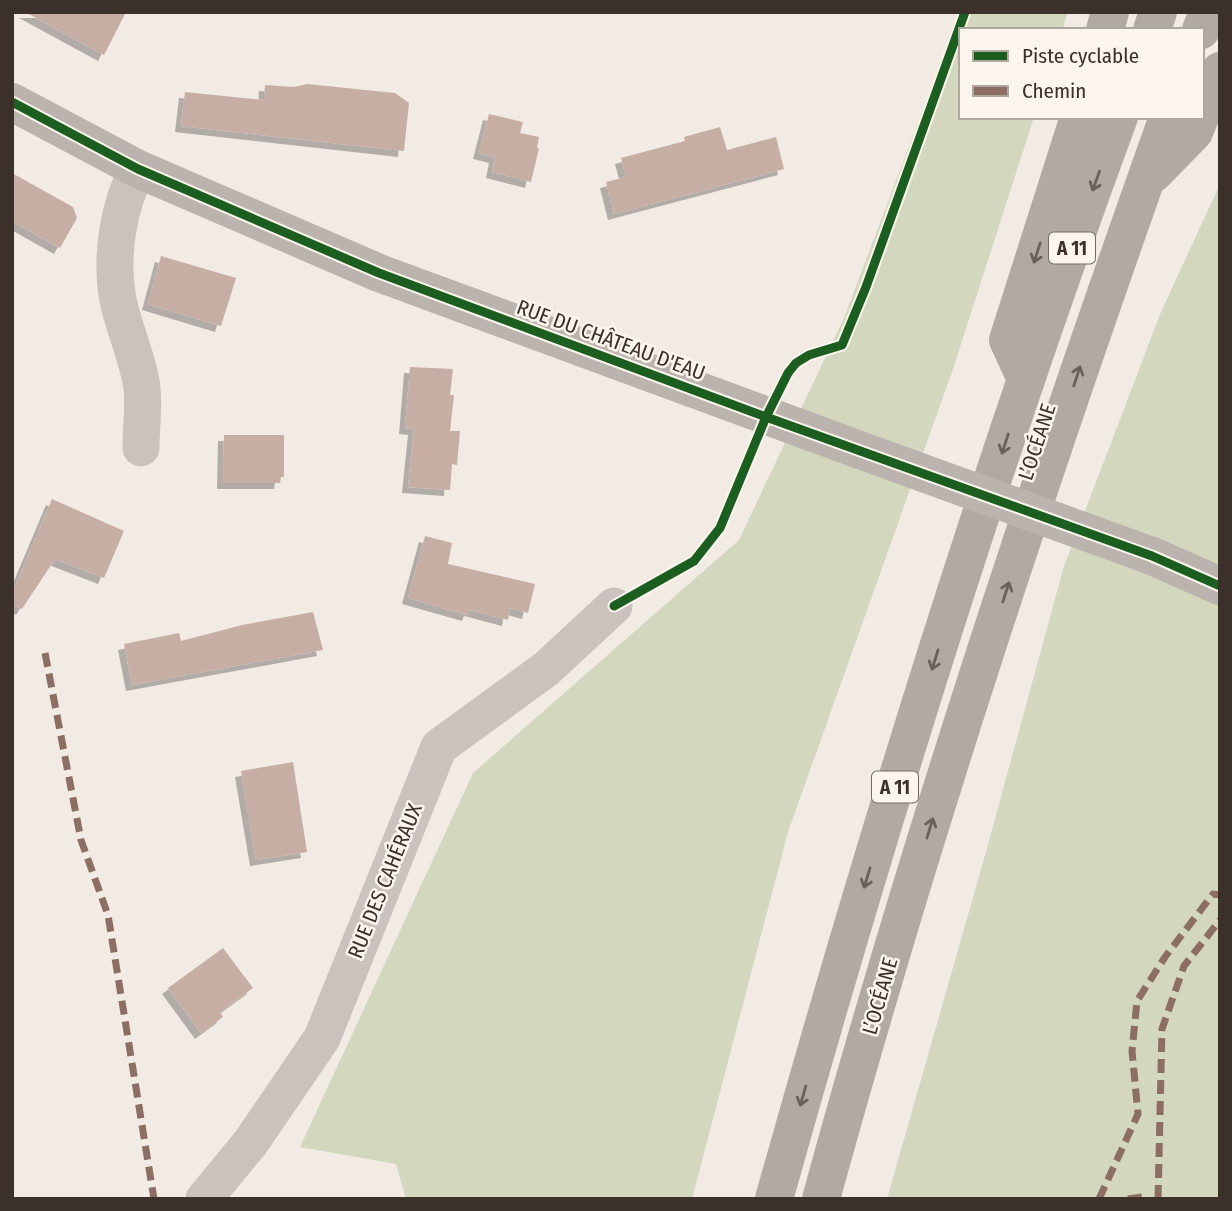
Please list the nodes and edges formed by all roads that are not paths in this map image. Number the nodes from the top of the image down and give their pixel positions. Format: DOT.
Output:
graph roads {
  1 [pos="1220,71"];
  2 [pos="12,102"];
  3 [pos="1204,107"];
  4 [pos="1078,119"];
  5 [pos="1118,119"];
  6 [pos="1167,119"];
  7 [pos="1199,119"];
  8 [pos="138,169"];
  9 [pos="1145,182"];
  10 [pos="1026,379"];
  11 [pos="141,447"];
  12 [pos="1216,575"];
  13 [pos="614,606"];
  14 [pos="204,1199"];
  15 [pos="774,1199"];
  16 [pos="821,1199"];
  1 -- 3 [label="highway"];
  2 -- 8 [label="street, RUE DU CHÂTEAU D'EAU"];
  4 -- 10 [label="highway, one-way"];
  5 -- 10 [label="highway, L’OCÉANE / A 11, one-way"];
  6 -- 9 [label="highway, L’OCÉANE / A 11"];
  7 -- 9 [label="highway"];
  8 -- 11 [label="street"];
  8 -- 12 [label="street, RUE DU CHÂTEAU D'EAU, bridge"];
  16 -- 9 [label="highway, L’OCÉANE / A 11, one-way"];
  10 -- 15 [label="highway, L’OCÉANE / A 11, one-way"];
  13 -- 14 [label="street, RUE DES CAHÉRAUX"];
}
